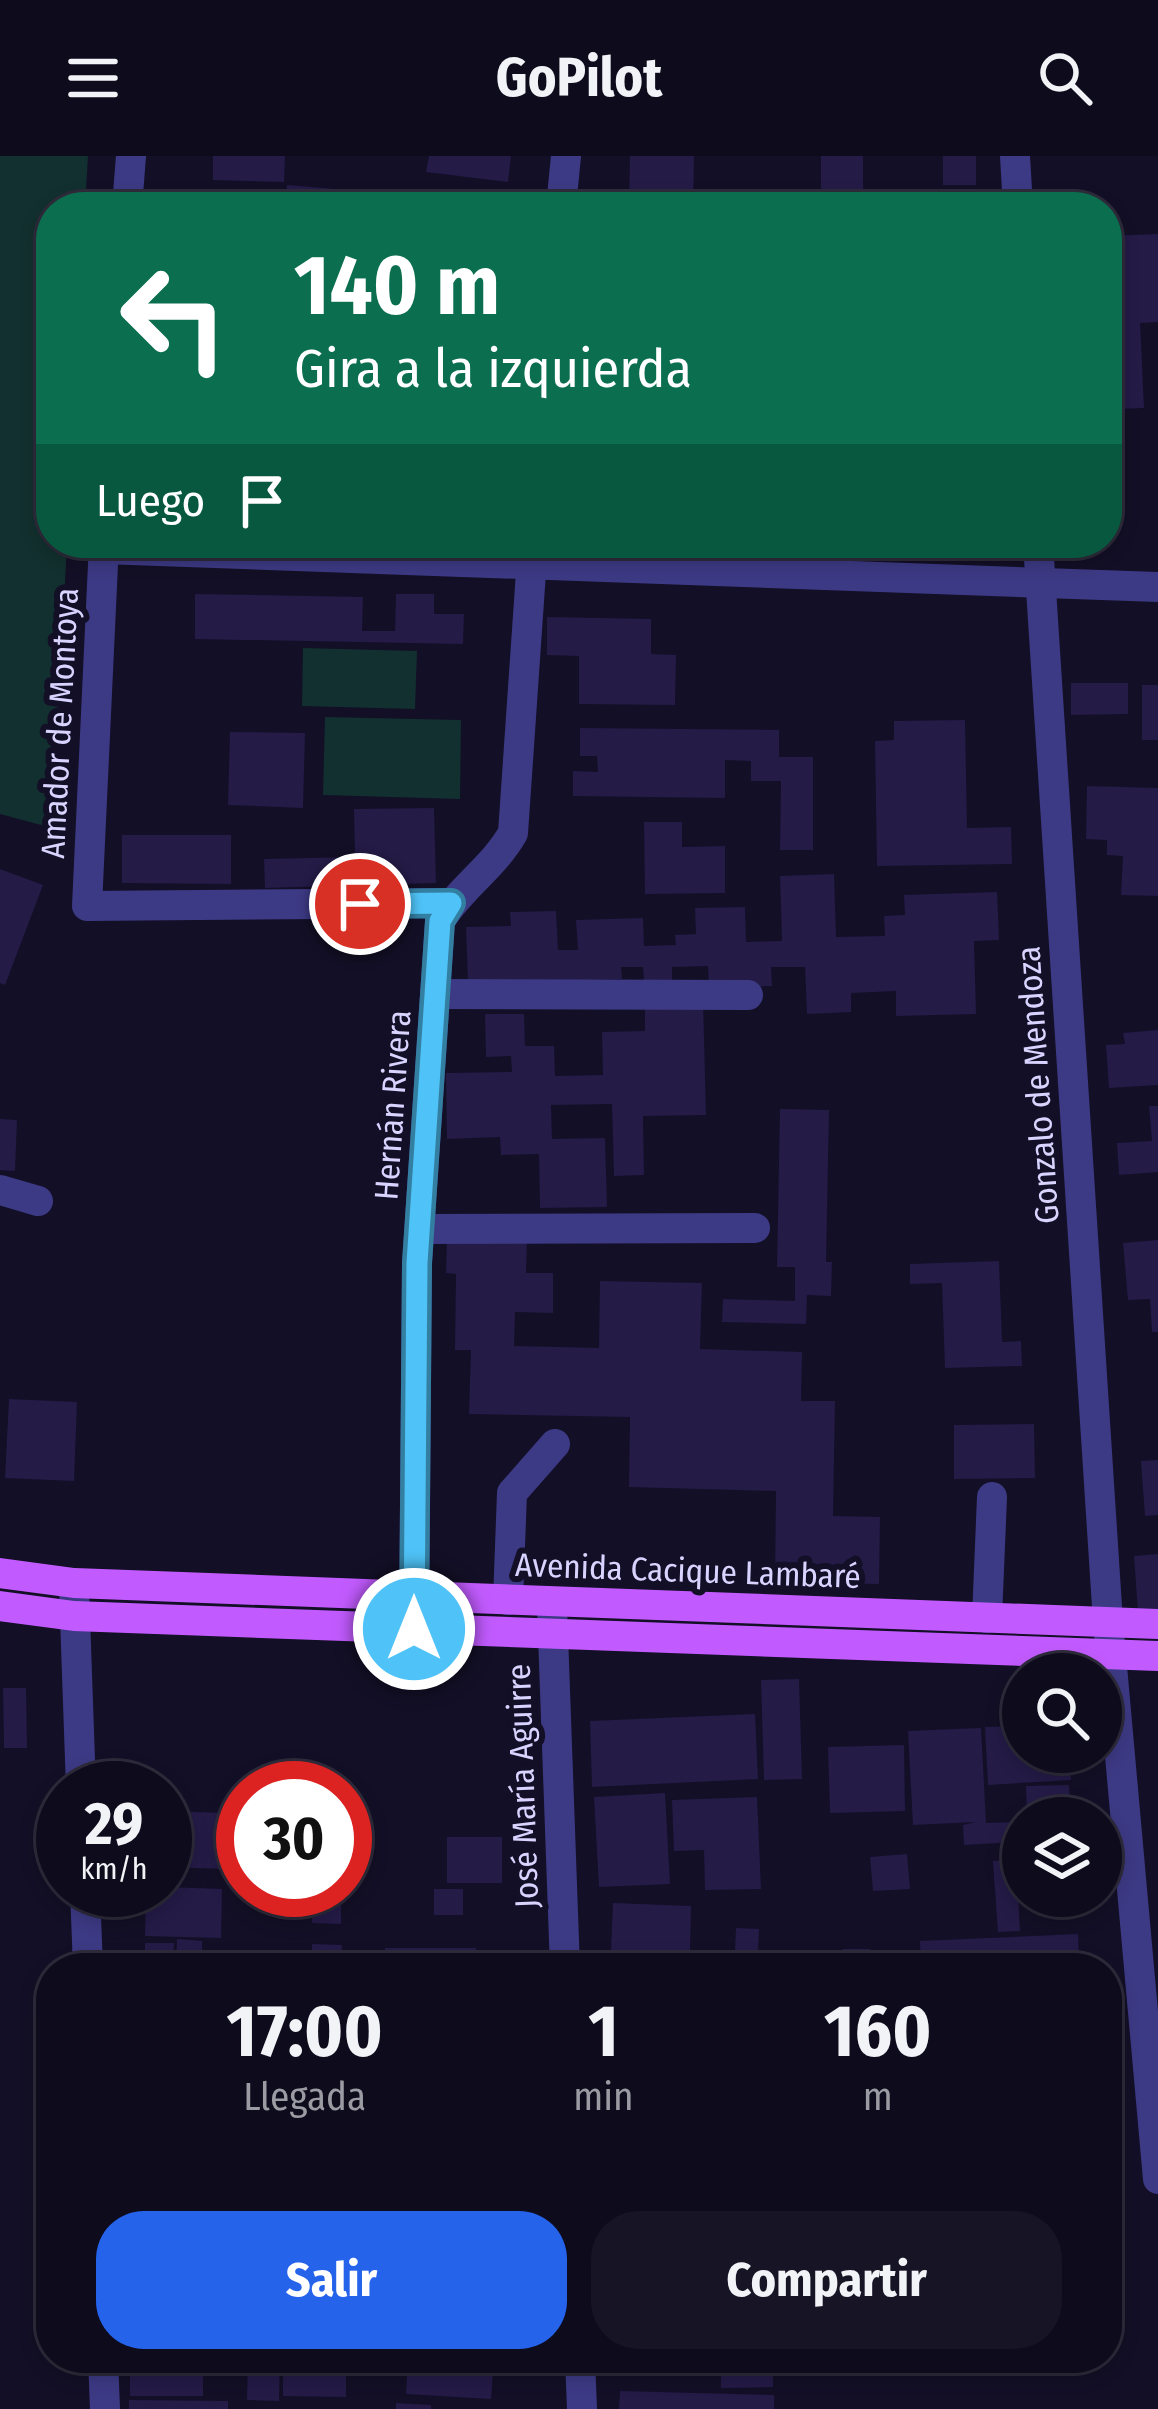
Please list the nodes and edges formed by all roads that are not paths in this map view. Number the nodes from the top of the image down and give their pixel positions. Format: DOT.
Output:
graph roads {
  1 [pos="131,156"];
  2 [pos="566,156"];
  3 [pos="1016,156"];
  4 [pos="129,192"];
  5 [pos="562,192"];
  6 [pos="1017,192"];
  7 [pos="103,558"];
  8 [pos="532,558"];
  9 [pos="586,558"];
  10 [pos="1039,558"];
  11 [pos="1040,583"];
  12 [pos="1158,587"];
  13 [pos="451,903"];
  14 [pos="435,994"];
  15 [pos="748,995"];
  16 [pos="0,1190"];
  17 [pos="38,1201"];
  18 [pos="420,1228"];
  19 [pos="755,1228"];
  20 [pos="555,1444"];
  21 [pos="992,1497"];
  22 [pos="0,1574"];
  23 [pos="74,1583"];
  24 [pos="415,1596"];
  25 [pos="508,1600"];
  26 [pos="552,1601"];
  27 [pos="0,1606"];
  28 [pos="74,1616"];
  29 [pos="987,1618"];
  30 [pos="1108,1622"];
  31 [pos="1158,1624"];
  32 [pos="414,1629"];
  33 [pos="552,1634"];
  34 [pos="1084,1653"];
  35 [pos="1112,1653"];
  36 [pos="1122,1654"];
  37 [pos="1158,1656"];
  38 [pos="80,1761"];
  39 [pos="1122,1768"];
  40 [pos="86,1917"];
  41 [pos="87,1953"];
  42 [pos="564,1953"];
  43 [pos="1158,2179"];
  44 [pos="104,2373"];
  45 [pos="580,2373"];
  46 [pos="105,2409"];
  47 [pos="581,2409"];
  1 -- 4 [label="street"];
  2 -- 5 [label="street"];
  3 -- 6 [label="street"];
  7 -- 13 [label="street, Amador de Montoya"];
  8 -- 13 [label="street"];
  9 -- 11 [label="street"];
  10 -- 11 [label="street, Gonzalo de Mendoza"];
  11 -- 12 [label="street"];
  11 -- 30 [label="street, Gonzalo de Mendoza"];
  13 -- 14 [label="street, Hernán Rivera"];
  14 -- 15 [label="street"];
  14 -- 18 [label="street, Hernán Rivera"];
  16 -- 17 [label="street"];
  18 -- 19 [label="street"];
  18 -- 24 [label="street, Hernán Rivera"];
  20 -- 25 [label="street"];
  21 -- 29 [label="street"];
  22 -- 23 [label="main road, Avenida Cacique Lambaré"];
  23 -- 24 [label="main road, Avenida Cacique Lambaré"];
  23 -- 28 [label="street"];
  24 -- 25 [label="main road, Avenida Cacique Lambaré"];
  24 -- 32 [label="street, Hernán Rivera"];
  25 -- 26 [label="main road, Avenida Cacique Lambaré"];
  26 -- 29 [label="main road, Avenida Cacique Lambaré"];
  26 -- 33 [label="street, José María Aguirre"];
  27 -- 28 [label="main road, Avenida Cacique Lambaré"];
  28 -- 32 [label="main road, Avenida Cacique Lambaré"];
  28 -- 38 [label="street"];
  29 -- 30 [label="main road, Avenida Cacique Lambaré"];
  30 -- 31 [label="main road, Avenida Cacique Lambaré"];
  30 -- 35 [label="street, Gonzalo de Mendoza"];
  32 -- 33 [label="main road, Avenida Cacique Lambaré"];
  33 -- 34 [label="main road, Avenida Cacique Lambaré"];
  33 -- 42 [label="street, José María Aguirre"];
  36 -- 37 [label="main road, Avenida Cacique Lambaré"];
  39 -- 43 [label="street, Gonzalo de Mendoza"];
  40 -- 41 [label="street"];
  44 -- 46 [label="street"];
  45 -- 47 [label="street"];
}
